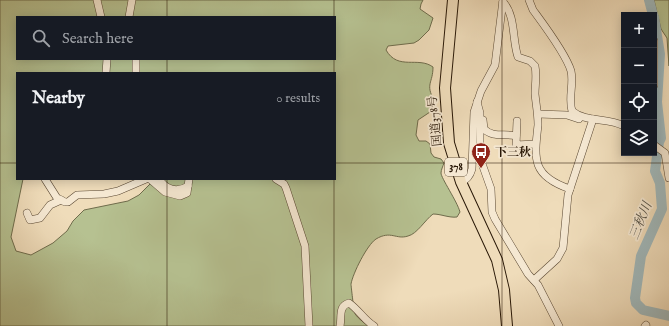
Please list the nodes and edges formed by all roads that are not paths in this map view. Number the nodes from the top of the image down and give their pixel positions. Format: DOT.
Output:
graph roads {
  1 [pos="97,0"];
  2 [pos="132,0"];
  3 [pos="453,0"];
  4 [pos="529,0"];
  5 [pos="503,1"];
  6 [pos="101,16"];
  7 [pos="129,16"];
  8 [pos="654,48"];
  9 [pos="107,60"];
  10 [pos="136,60"];
  11 [pos="106,72"];
  12 [pos="136,72"];
  13 [pos="654,84"];
  14 [pos="477,102"];
  15 [pos="480,113"];
  16 [pos="538,114"];
  17 [pos="584,117"];
  18 [pos="593,119"];
  19 [pos="517,121"];
  20 [pos="621,123"];
  21 [pos="516,136"];
  22 [pos="535,144"];
  23 [pos="657,146"];
  24 [pos="669,178"];
  25 [pos="46,180"];
  26 [pos="144,180"];
  27 [pos="151,180"];
  28 [pos="160,180"];
  29 [pos="278,180"];
  30 [pos="461,182"];
  31 [pos="188,183"];
  32 [pos="570,189"];
  33 [pos="61,200"];
  34 [pos="27,213"];
  35 [pos="534,280"];
  36 [pos="309,326"];
  37 [pos="340,326"];
  38 [pos="374,326"];
  39 [pos="507,326"];
  40 [pos="560,326"];
  1 -- 6 [label="street"];
  2 -- 7 [label="street"];
  3 -- 30 [label="highway, 国道378号 / 378"];
  4 -- 17 [label="street"];
  5 -- 14 [label="street"];
  5 -- 16 [label="street"];
  8 -- 13 [label="street"];
  9 -- 11 [label="street"];
  10 -- 12 [label="street"];
  14 -- 15 [label="street"];
  14 -- 30 [label="street"];
  15 -- 21 [label="street"];
  15 -- 35 [label="street"];
  16 -- 17 [label="street"];
  16 -- 22 [label="street"];
  17 -- 18 [label="street"];
  18 -- 20 [label="street"];
  18 -- 32 [label="street"];
  19 -- 21 [label="street"];
  21 -- 22 [label="street"];
  22 -- 32 [label="street"];
  23 -- 24 [label="street"];
  25 -- 33 [label="street"];
  26 -- 33 [label="street"];
  27 -- 31 [label="street"];
  28 -- 31 [label="street"];
  29 -- 36 [label="street"];
  30 -- 39 [label="highway, 国道378号 / 378"];
  32 -- 35 [label="street"];
  33 -- 34 [label="street"];
  35 -- 40 [label="street"];
  37 -- 38 [label="street"];
}
